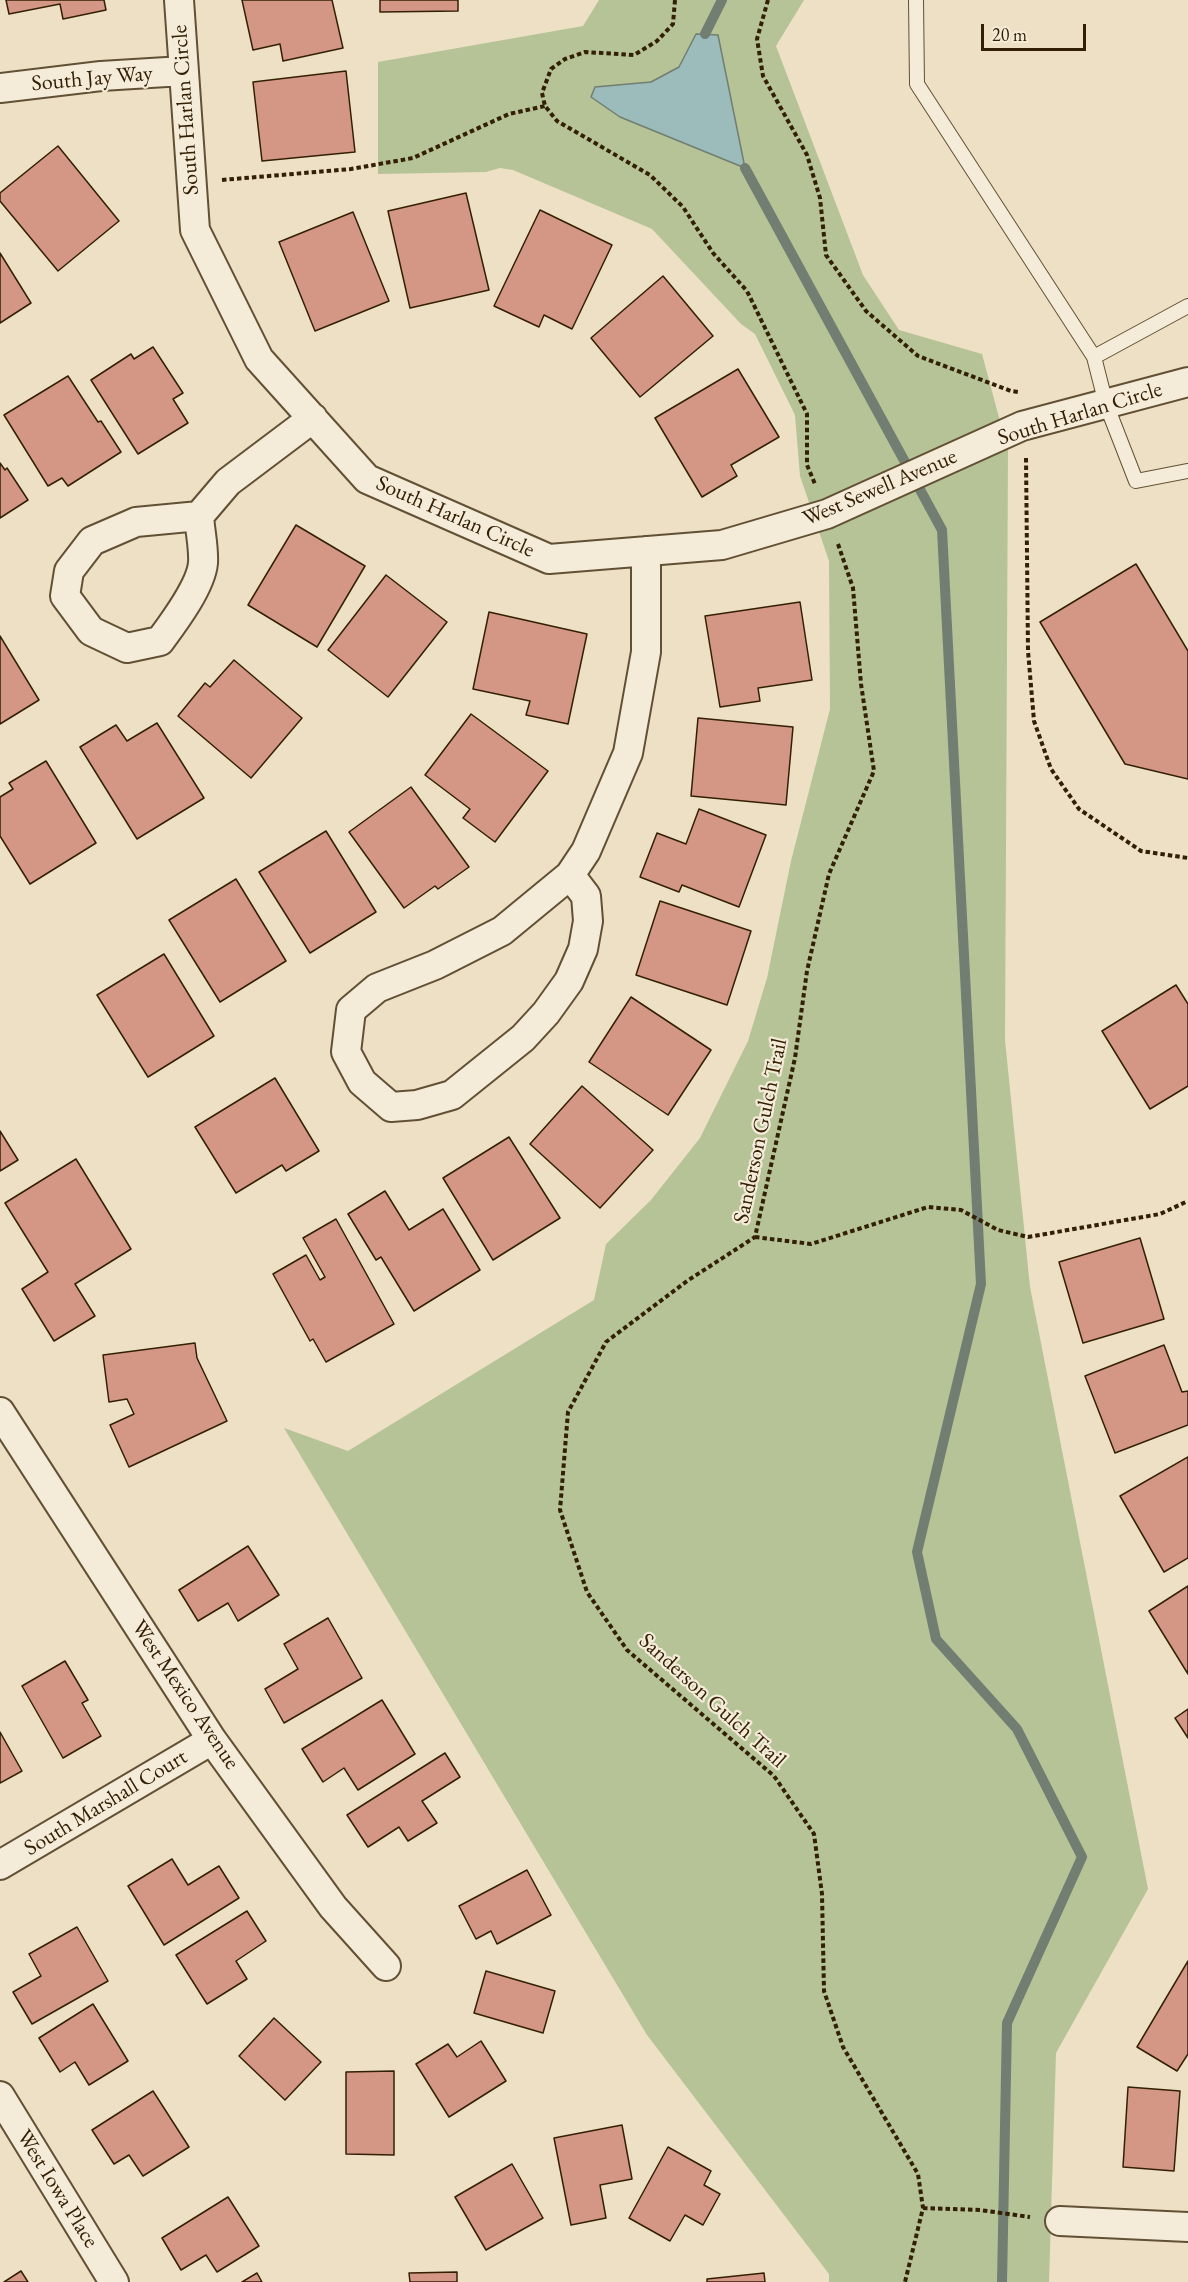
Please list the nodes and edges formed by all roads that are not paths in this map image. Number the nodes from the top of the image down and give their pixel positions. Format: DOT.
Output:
graph roads {
  1 [pos="178,0"];
  2 [pos="916,0"];
  3 [pos="183,71"];
  4 [pos="0,88"];
  5 [pos="1188,306"];
  6 [pos="1094,357"];
  7 [pos="1188,382"];
  8 [pos="1106,404"];
  9 [pos="313,418"];
  10 [pos="974,448"];
  11 [pos="1187,471"];
  12 [pos="199,516"];
  13 [pos="646,551"];
  14 [pos="570,875"];
  15 [pos="0,1412"];
  16 [pos="212,1740"];
  17 [pos="0,1866"];
  18 [pos="386,1966"];
  19 [pos="0,2096"];
  20 [pos="1060,2220"];
  21 [pos="1188,2227"];
  22 [pos="114,2282"];
  1 -- 3 [label="street, South Harlan Circle"];
  2 -- 6 [label="lane"];
  3 -- 4 [label="street, South Jay Way"];
  3 -- 9 [label="street, South Harlan Circle"];
  5 -- 6 [label="lane"];
  6 -- 8 [label="lane"];
  7 -- 8 [label="street, South Harlan Circle"];
  8 -- 10 [label="street, South Harlan Circle"];
  8 -- 11 [label="lane"];
  9 -- 12 [label="street"];
  9 -- 13 [label="street, South Harlan Circle"];
  10 -- 13 [label="street, West Sewell Avenue"];
  12 -- 12 [label="street"];
  13 -- 14 [label="street"];
  14 -- 14 [label="street"];
  15 -- 16 [label="street, West Mexico Avenue"];
  16 -- 17 [label="street, South Marshall Court"];
  16 -- 18 [label="street, West Mexico Avenue"];
  19 -- 22 [label="street, West Iowa Place"];
  20 -- 21 [label="street"];
}
